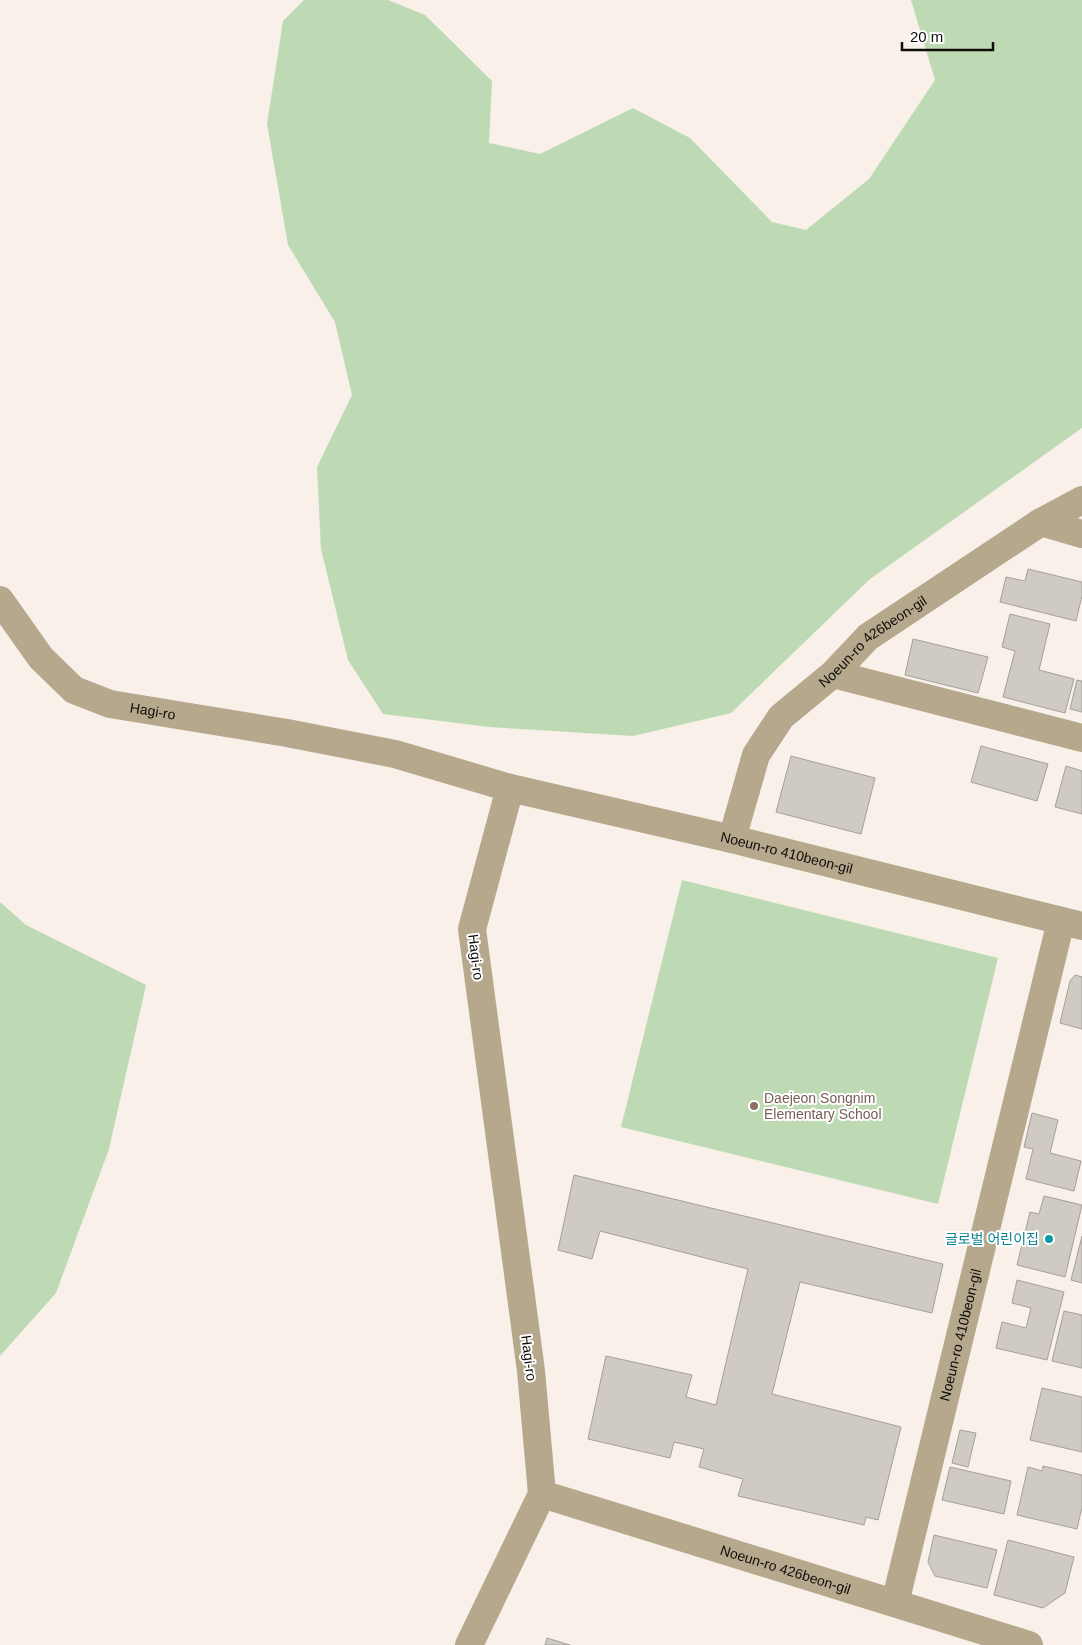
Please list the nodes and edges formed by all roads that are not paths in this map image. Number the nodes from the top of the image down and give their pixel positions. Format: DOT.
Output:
graph roads {
  1 [pos="1082,500"];
  2 [pos="1040,522"];
  3 [pos="1082,534"];
  4 [pos="0,600"];
  5 [pos="833,674"];
  6 [pos="1082,738"];
  7 [pos="510,788"];
  8 [pos="732,839"];
  9 [pos="1071,924"];
  10 [pos="542,1494"];
  11 [pos="895,1603"];
  12 [pos="469,1645"];
  13 [pos="1029,1645"];
  1 -- 2 [label="street, Noeun-ro 426beon-gil"];
  2 -- 3 [label="street"];
  2 -- 5 [label="street, Noeun-ro 426beon-gil"];
  4 -- 7 [label="street, Hagi-ro"];
  5 -- 6 [label="street"];
  5 -- 8 [label="street, Noeun-ro 426beon-gil"];
  7 -- 8 [label="street, Noeun-ro 410beon-gil"];
  7 -- 10 [label="street, Hagi-ro"];
  8 -- 9 [label="street, Noeun-ro 410beon-gil"];
  9 -- 11 [label="street, Noeun-ro 410beon-gil"];
  10 -- 11 [label="street, Noeun-ro 426beon-gil"];
  10 -- 12 [label="street"];
  11 -- 13 [label="street, Noeun-ro 426beon-gil"];
}
